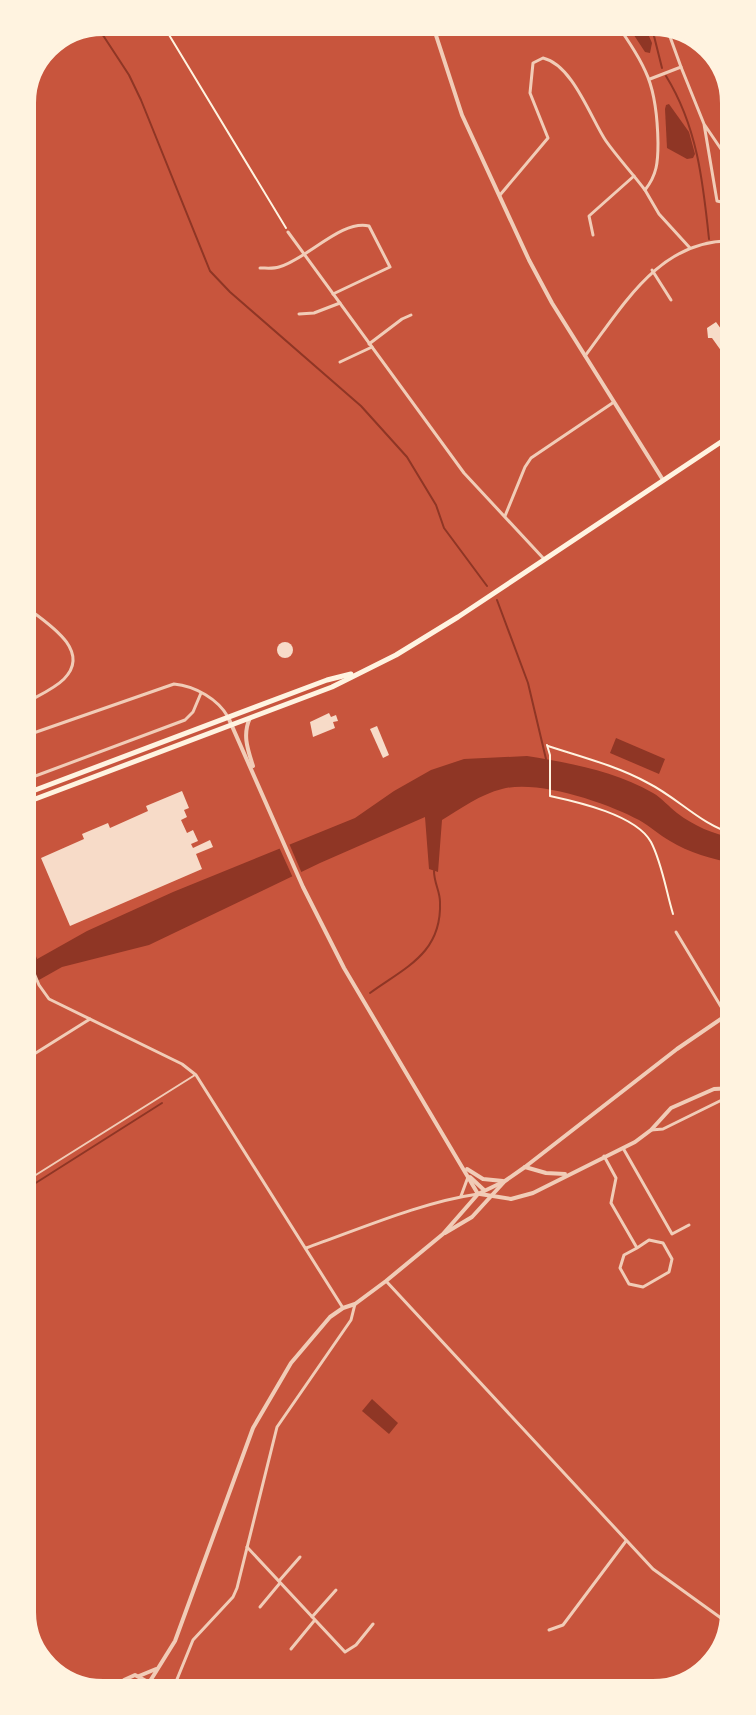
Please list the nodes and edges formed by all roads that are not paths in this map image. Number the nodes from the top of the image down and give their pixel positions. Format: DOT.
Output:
graph roads {
  1 [pos="436,34"];
  2 [pos="623,34"];
  3 [pos="670,36"];
  4 [pos="681,67"];
  5 [pos="650,79"];
  6 [pos="704,124"];
  7 [pos="722,151"];
  8 [pos="634,176"];
  9 [pos="645,190"];
  10 [pos="499,195"];
  11 [pos="722,202"];
  12 [pos="288,232"];
  13 [pos="593,235"];
  14 [pos="722,243"];
  15 [pos="690,248"];
  16 [pos="305,255"];
  17 [pos="260,268"];
  18 [pos="652,270"];
  19 [pos="333,294"];
  20 [pos="671,300"];
  21 [pos="340,303"];
  22 [pos="299,314"];
  23 [pos="411,315"];
  24 [pos="371,346"];
  25 [pos="585,356"];
  26 [pos="340,362"];
  27 [pos="614,402"];
  28 [pos="722,441"];
  29 [pos="663,480"];
  30 [pos="505,518"];
  31 [pos="544,559"];
  32 [pos="34,613"];
  33 [pos="359,672"];
  34 [pos="201,693"];
  35 [pos="34,697"];
  36 [pos="228,717"];
  37 [pos="250,718"];
  38 [pos="232,725"];
  39 [pos="34,733"];
  40 [pos="34,777"];
  41 [pos="256,780"];
  42 [pos="34,790"];
  43 [pos="34,799"];
  44 [pos="676,932"];
  45 [pos="34,974"];
  46 [pos="722,1008"];
  47 [pos="722,1018"];
  48 [pos="90,1019"];
  49 [pos="34,1054"];
  50 [pos="196,1075"];
  51 [pos="722,1090"];
  52 [pos="722,1097"];
  53 [pos="651,1130"];
  54 [pos="623,1148"];
  55 [pos="604,1156"];
  56 [pos="463,1166"];
  57 [pos="525,1167"];
  58 [pos="467,1174"];
  59 [pos="568,1174"];
  60 [pos="34,1176"];
  61 [pos="505,1181"];
  62 [pos="485,1190"];
  63 [pos="478,1194"];
  64 [pos="461,1196"];
  65 [pos="492,1197"];
  66 [pos="689,1225"];
  67 [pos="443,1234"];
  68 [pos="637,1248"];
  69 [pos="305,1249"];
  70 [pos="386,1281"];
  71 [pos="355,1304"];
  72 [pos="343,1308"];
  73 [pos="626,1541"];
  74 [pos="247,1547"];
  75 [pos="300,1557"];
  76 [pos="279,1582"];
  77 [pos="336,1590"];
  78 [pos="260,1607"];
  79 [pos="314,1619"];
  80 [pos="721,1619"];
  81 [pos="373,1624"];
  82 [pos="549,1630"];
  83 [pos="291,1649"];
  84 [pos="158,1668"];
  85 [pos="139,1676"];
  86 [pos="124,1681"];
  87 [pos="143,1681"];
  88 [pos="150,1681"];
  89 [pos="176,1681"];
  1 -- 10 [label="street"];
  2 -- 5 [label="street"];
  3 -- 4 [label="street"];
  4 -- 5 [label="street"];
  4 -- 6 [label="street"];
  5 -- 9 [label="street"];
  6 -- 7 [label="street"];
  6 -- 11 [label="street"];
  8 -- 9 [label="street"];
  8 -- 10 [label="street"];
  8 -- 13 [label="street"];
  9 -- 15 [label="street"];
  10 -- 25 [label="street"];
  12 -- 16 [label="street"];
  14 -- 15 [label="street"];
  15 -- 18 [label="street"];
  16 -- 17 [label="street"];
  16 -- 19 [label="street"];
  16 -- 19 [label="street"];
  18 -- 20 [label="street"];
  18 -- 25 [label="street"];
  19 -- 21 [label="street"];
  21 -- 22 [label="street"];
  21 -- 24 [label="street"];
  23 -- 24 [label="street"];
  24 -- 26 [label="street"];
  24 -- 30 [label="street"];
  25 -- 27 [label="street"];
  27 -- 29 [label="street"];
  27 -- 30 [label="street"];
  28 -- 29 [label="main road"];
  29 -- 31 [label="main road"];
  30 -- 31 [label="street"];
  31 -- 33 [label="main road"];
  32 -- 35 [label="street"];
  33 -- 36 [label="main road"];
  33 -- 37 [label="main road"];
  34 -- 36 [label="street"];
  34 -- 39 [label="street"];
  34 -- 40 [label="street"];
  36 -- 38 [label="street"];
  36 -- 42 [label="main road"];
  37 -- 38 [label="main road"];
  37 -- 41 [label="street"];
  38 -- 41 [label="street"];
  38 -- 43 [label="main road"];
  41 -- 56 [label="street"];
  44 -- 46 [label="street"];
  45 -- 48 [label="street"];
  47 -- 57 [label="street"];
  48 -- 49 [label="street"];
  48 -- 50 [label="street"];
  50 -- 60 [label="lane"];
  50 -- 69 [label="street"];
  51 -- 53 [label="street"];
  52 -- 53 [label="street"];
  53 -- 54 [label="street"];
  54 -- 55 [label="street"];
  54 -- 66 [label="street"];
  55 -- 59 [label="street"];
  55 -- 68 [label="street"];
  56 -- 58 [label="street"];
  56 -- 61 [label="street"];
  57 -- 59 [label="street"];
  57 -- 61 [label="street"];
  58 -- 62 [label="street"];
  58 -- 63 [label="street"];
  58 -- 64 [label="street"];
  59 -- 65 [label="street"];
  61 -- 62 [label="street"];
  61 -- 65 [label="street"];
  62 -- 63 [label="street"];
  62 -- 65 [label="street"];
  63 -- 64 [label="street"];
  63 -- 65 [label="street"];
  63 -- 67 [label="street"];
  64 -- 69 [label="street"];
  65 -- 67 [label="street"];
  67 -- 70 [label="street"];
  68 -- 68 [label="street"];
  69 -- 72 [label="street"];
  70 -- 71 [label="street"];
  70 -- 73 [label="street"];
  71 -- 72 [label="street"];
  71 -- 74 [label="street"];
  72 -- 84 [label="street"];
  73 -- 80 [label="street"];
  73 -- 82 [label="street"];
  74 -- 76 [label="street"];
  74 -- 89 [label="street"];
  75 -- 76 [label="street"];
  76 -- 78 [label="street"];
  76 -- 79 [label="street"];
  77 -- 79 [label="street"];
  79 -- 81 [label="street"];
  79 -- 83 [label="street"];
  84 -- 85 [label="street"];
  84 -- 88 [label="street"];
  85 -- 86 [label="street"];
  85 -- 87 [label="street"];
}
